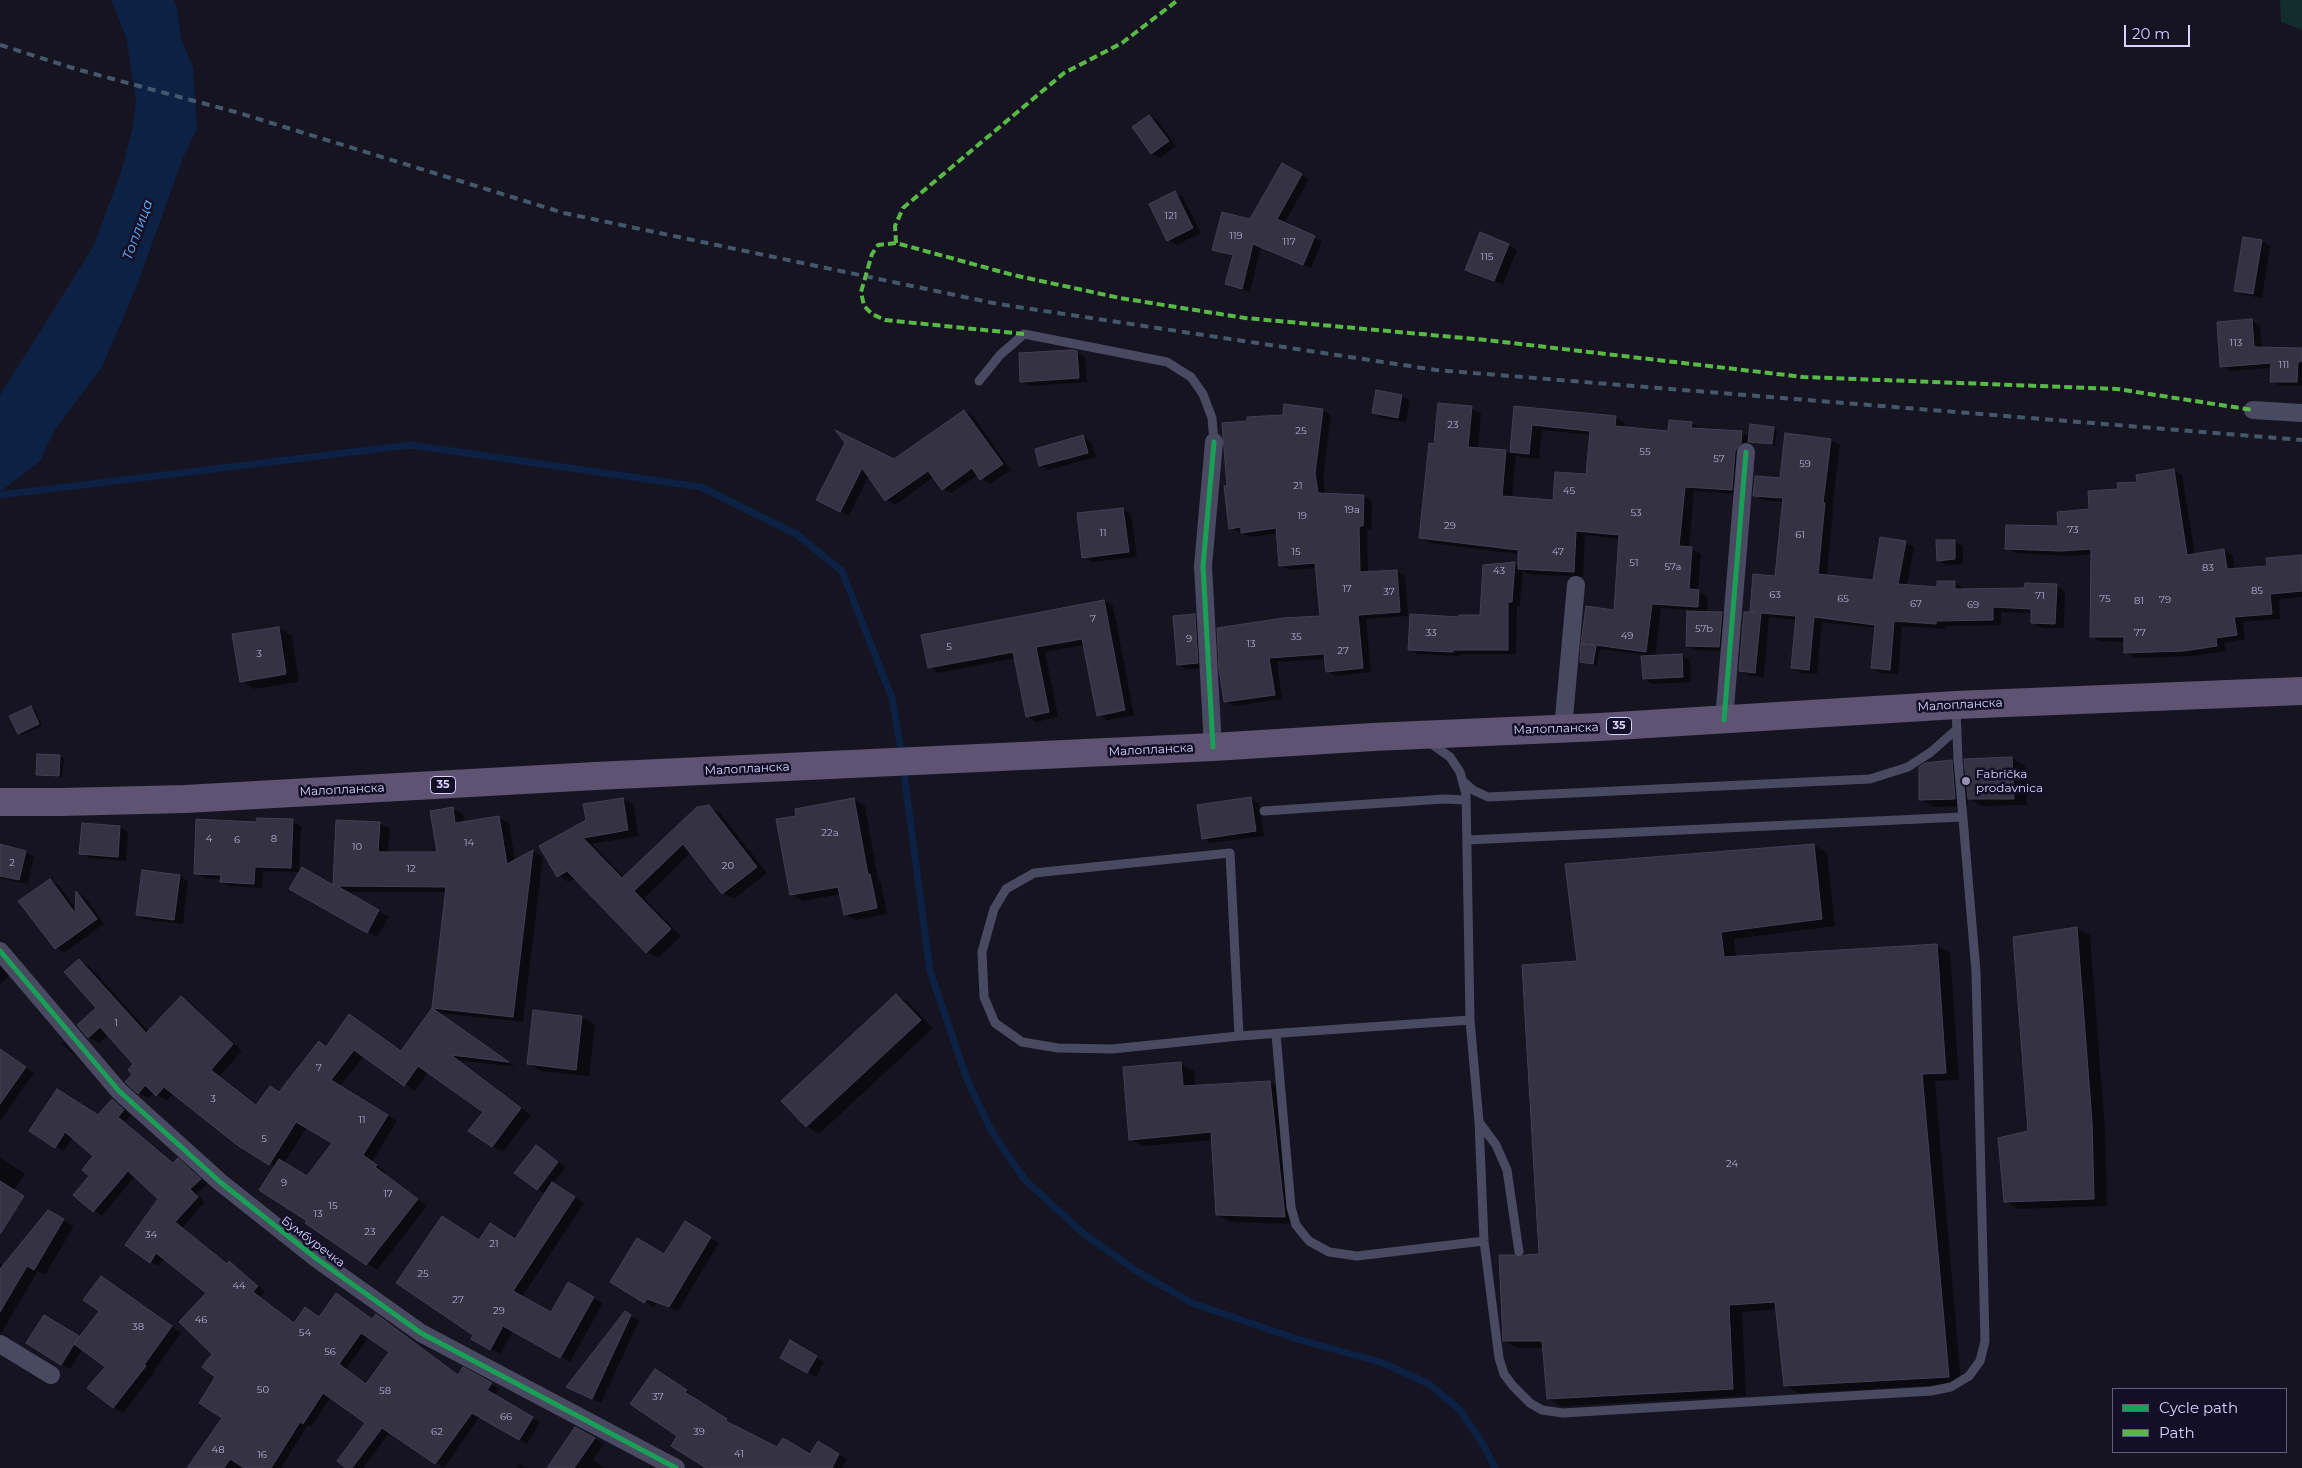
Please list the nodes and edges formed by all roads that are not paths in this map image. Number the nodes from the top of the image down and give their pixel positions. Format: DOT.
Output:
graph roads {
  1 [pos="979,381"];
  2 [pos="2253,410"];
  3 [pos="2302,413"];
  4 [pos="1214,442"];
  5 [pos="1746,452"];
  6 [pos="1576,586"];
  7 [pos="2302,690"];
  8 [pos="1956,717"];
  9 [pos="1724,720"];
  10 [pos="1564,729"];
  11 [pos="1420,734"];
  12 [pos="1213,747"];
  13 [pos="1463,781"];
  14 [pos="1466,800"];
  15 [pos="0,802"];
  16 [pos="1264,811"];
  17 [pos="1962,817"];
  18 [pos="1467,840"];
  19 [pos="0,951"];
  20 [pos="1470,1020"];
  21 [pos="1276,1034"];
  22 [pos="1239,1036"];
  23 [pos="1479,1122"];
  24 [pos="1484,1241"];
  25 [pos="1519,1252"];
  26 [pos="0,1344"];
  27 [pos="51,1376"];
  28 [pos="676,1468"];
  1 -- 4 [label="lane"];
  2 -- 3 [label="street"];
  4 -- 12 [label="street"];
  5 -- 9 [label="street"];
  6 -- 10 [label="street"];
  7 -- 8 [label="main road, Малопланска / 35"];
  8 -- 9 [label="main road, Малопланска / 35"];
  8 -- 13 [label="lane"];
  8 -- 17 [label="lane"];
  9 -- 10 [label="main road, Малопланска / 35"];
  10 -- 11 [label="main road, Малопланска / 35"];
  11 -- 12 [label="main road, Малопланска / 35"];
  11 -- 13 [label="lane"];
  12 -- 15 [label="main road, Малопланска / 35"];
  13 -- 14 [label="lane"];
  14 -- 16 [label="lane"];
  14 -- 18 [label="lane"];
  17 -- 18 [label="lane"];
  17 -- 24 [label="lane"];
  18 -- 20 [label="lane"];
  19 -- 28 [label="street, Бумбуречка"];
  20 -- 21 [label="lane"];
  20 -- 23 [label="lane"];
  21 -- 22 [label="lane"];
  21 -- 24 [label="lane"];
  22 -- 22 [label="lane"];
  23 -- 24 [label="lane"];
  23 -- 25 [label="lane"];
  26 -- 27 [label="street"];
}
